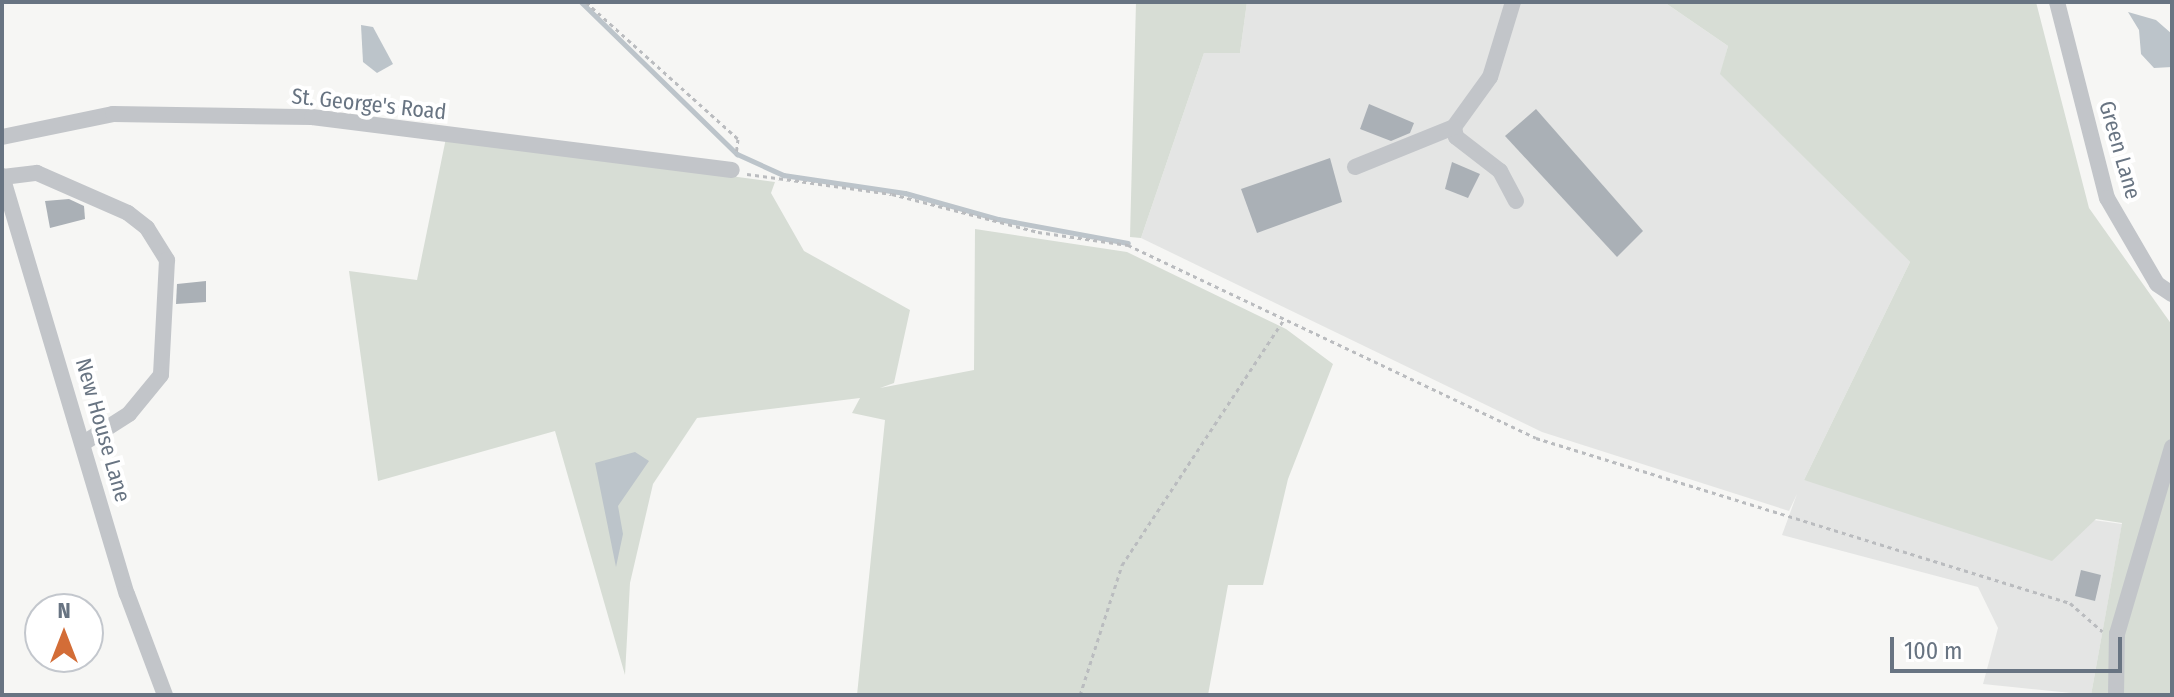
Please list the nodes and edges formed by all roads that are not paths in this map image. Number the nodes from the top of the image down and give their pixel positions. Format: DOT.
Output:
graph roads {
  1 [pos="1513,2"];
  2 [pos="2057,2"];
  3 [pos="1454,127"];
  4 [pos="2,137"];
  5 [pos="1355,167"];
  6 [pos="732,170"];
  7 [pos="2,176"];
  8 [pos="1516,201"];
  9 [pos="2172,294"];
  10 [pos="85,442"];
  11 [pos="2172,447"];
  12 [pos="165,695"];
  13 [pos="2116,695"];
  1 -- 3 [label="street"];
  2 -- 9 [label="street, Green Lane"];
  3 -- 5 [label="street"];
  3 -- 8 [label="street"];
  4 -- 6 [label="street, St. George's Road"];
  7 -- 10 [label="street, New House Lane"];
  7 -- 10 [label="street"];
  10 -- 12 [label="street, New House Lane"];
  11 -- 13 [label="street"];
}
